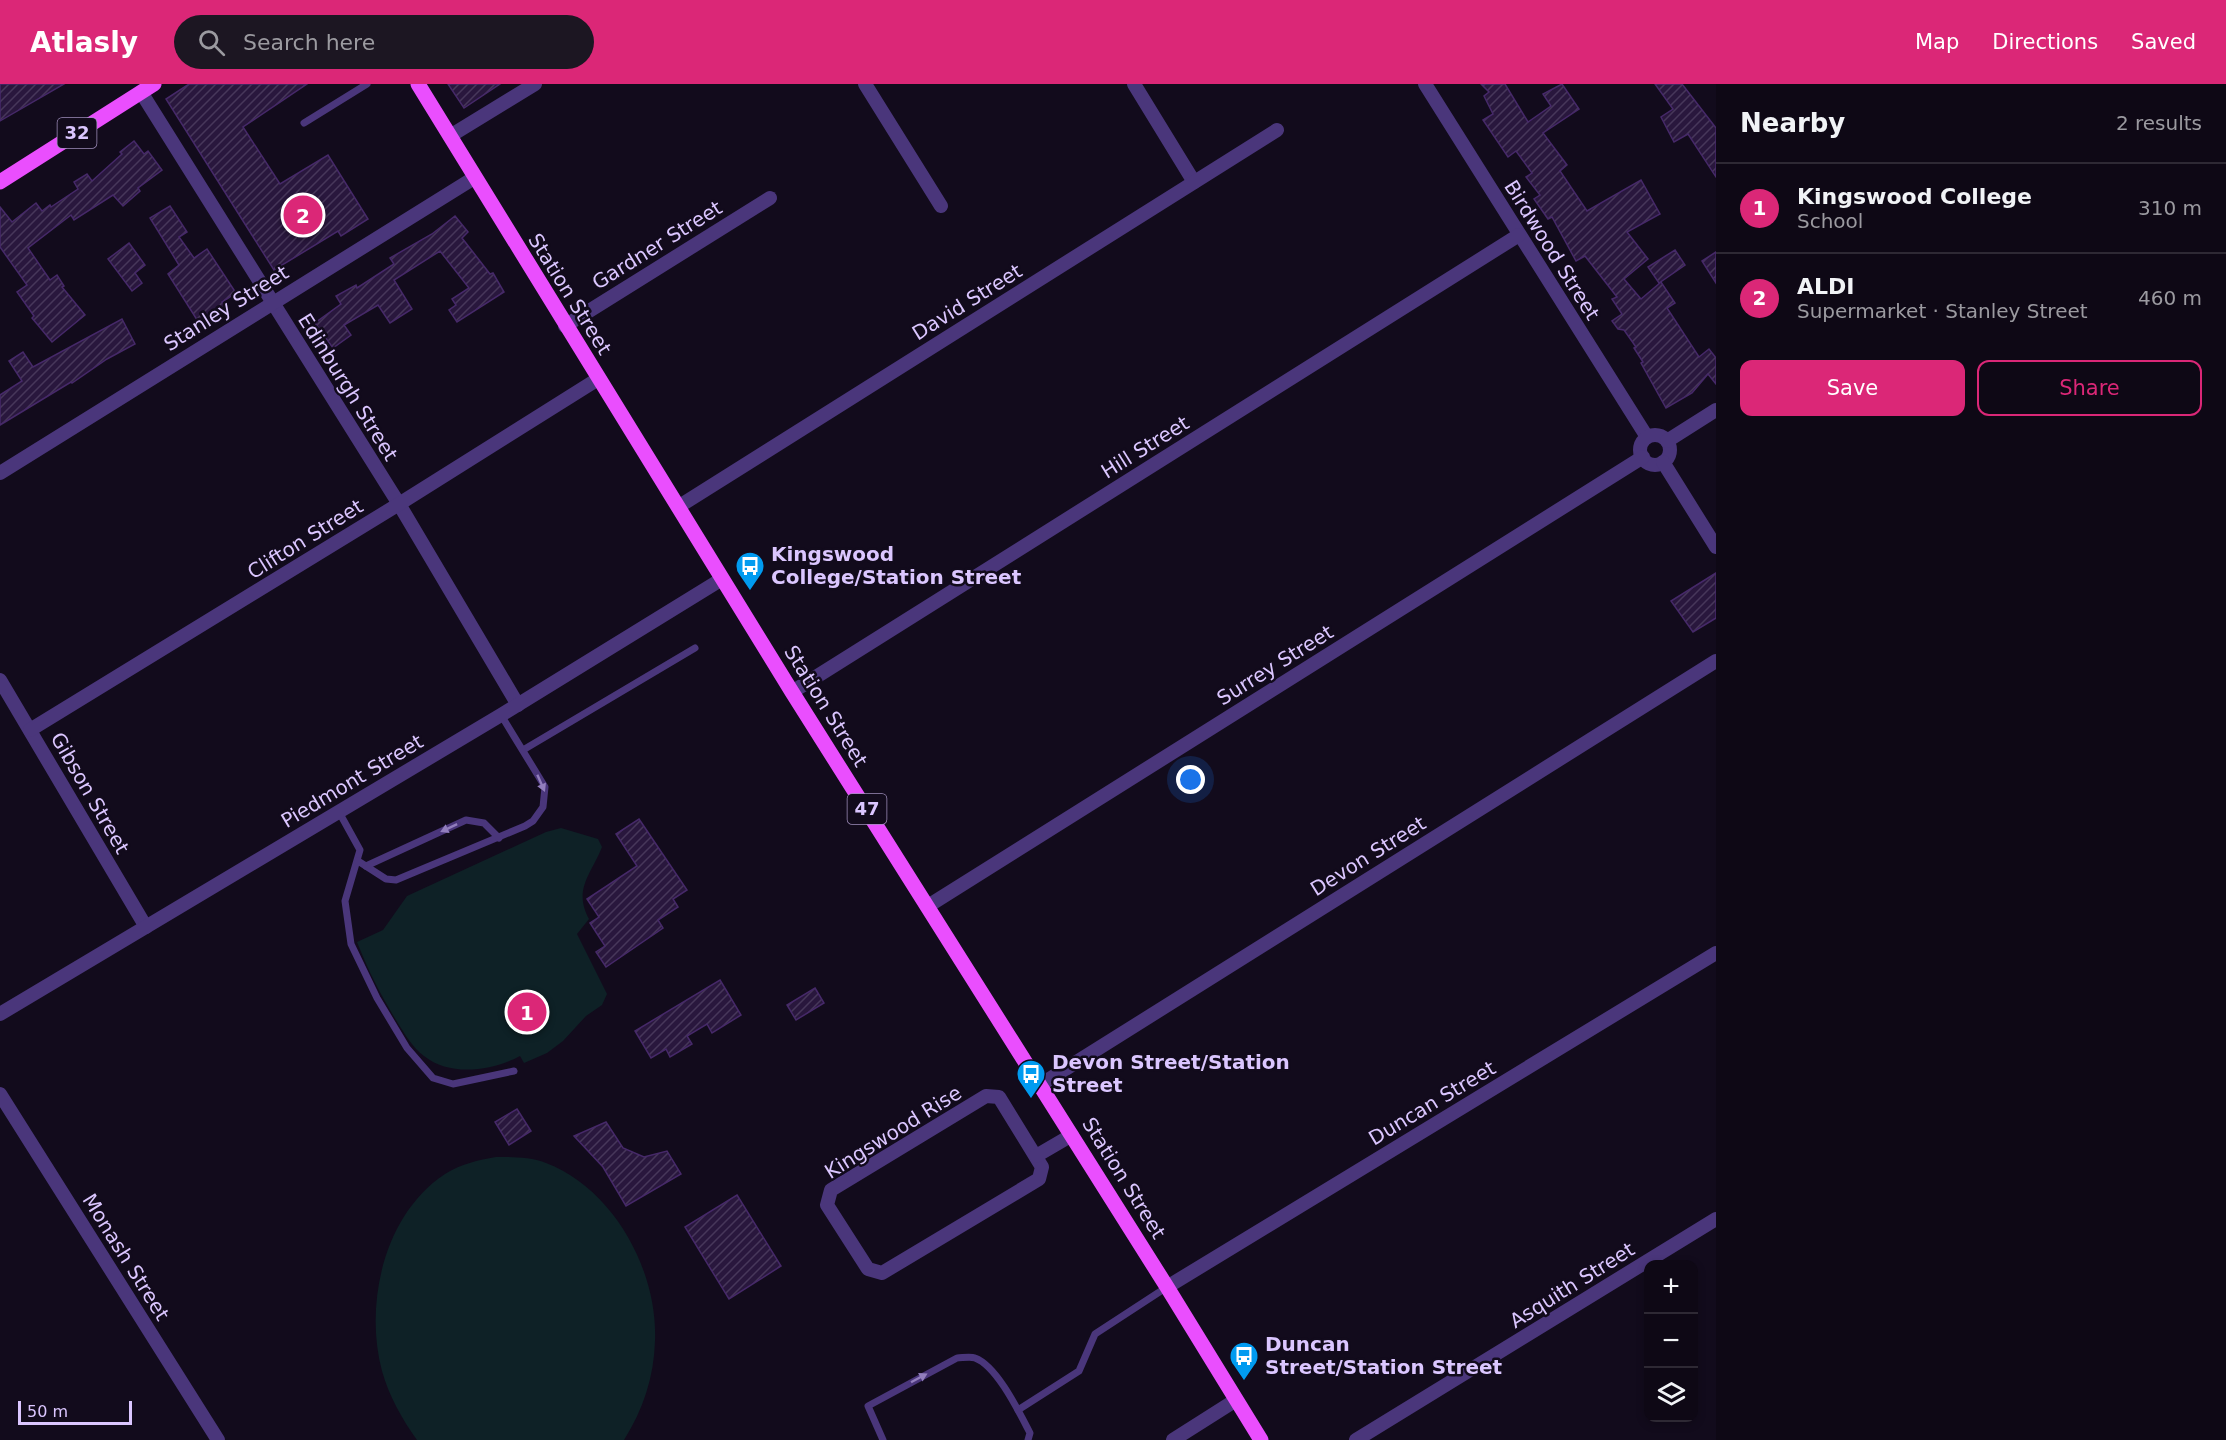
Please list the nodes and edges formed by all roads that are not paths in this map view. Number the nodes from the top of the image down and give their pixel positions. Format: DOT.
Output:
graph roads {
  1 [pos="154,84"];
  2 [pos="367,84"];
  3 [pos="418,84"];
  4 [pos="865,84"];
  5 [pos="1134,84"];
  6 [pos="1425,84"];
  7 [pos="531,85"];
  8 [pos="141,92"];
  9 [pos="304,123"];
  10 [pos="1277,130"];
  11 [pos="450,136"];
  12 [pos="474,178"];
  13 [pos="0,182"];
  14 [pos="1194,182"];
  15 [pos="770,198"];
  16 [pos="941,206"];
  17 [pos="1519,235"];
  18 [pos="271,303"];
  19 [pos="565,326"];
  20 [pos="598,379"];
  21 [pos="1716,410"];
  22 [pos="1647,437"];
  23 [pos="1667,441"];
  24 [pos="1642,457"];
  25 [pos="1663,462"];
  26 [pos="0,473"];
  27 [pos="399,504"];
  28 [pos="678,507"];
  29 [pos="1716,547"];
  30 [pos="722,579"];
  31 [pos="695,648"];
  32 [pos="1716,661"];
  33 [pos="0,680"];
  34 [pos="792,692"];
  35 [pos="518,705"];
  36 [pos="501,715"];
  37 [pos="30,730"];
  38 [pos="523,750"];
  39 [pos="339,811"];
  40 [pos="499,838"];
  41 [pos="358,861"];
  42 [pos="366,866"];
  43 [pos="928,906"];
  44 [pos="146,927"];
  45 [pos="1716,953"];
  46 [pos="0,1014"];
  47 [pos="514,1071"];
  48 [pos="1040,1085"];
  49 [pos="0,1094"];
  50 [pos="1072,1135"];
  51 [pos="1036,1156"];
  52 [pos="1716,1219"];
  53 [pos="1167,1287"];
  54 [pos="1236,1400"];
  55 [pos="1018,1410"];
  56 [pos="218,1440"];
  57 [pos="883,1440"];
  58 [pos="1028,1440"];
  59 [pos="1173,1440"];
  60 [pos="1261,1440"];
  61 [pos="1356,1440"];
  1 -- 8 [label="main road, 32"];
  2 -- 9 [label="lane"];
  3 -- 11 [label="main road, Station Street / 47"];
  4 -- 16 [label="street"];
  5 -- 14 [label="street"];
  6 -- 17 [label="street, Birdwood Street"];
  7 -- 11 [label="street"];
  8 -- 13 [label="main road, 32"];
  8 -- 18 [label="street, Edinburgh Street"];
  10 -- 14 [label="street, David Street"];
  11 -- 12 [label="main road, Station Street / 47"];
  12 -- 18 [label="street, Stanley Street"];
  12 -- 19 [label="main road, Station Street / 47"];
  14 -- 28 [label="street, David Street"];
  15 -- 19 [label="street, Gardner Street"];
  17 -- 22 [label="street, Birdwood Street"];
  17 -- 34 [label="street, Hill Street"];
  18 -- 26 [label="street, Stanley Street"];
  18 -- 27 [label="street, Edinburgh Street"];
  19 -- 20 [label="main road, Station Street / 47"];
  20 -- 27 [label="street, Clifton Street"];
  20 -- 28 [label="main road, Station Street / 47"];
  21 -- 23 [label="street"];
  22 -- 23 [label="street"];
  22 -- 24 [label="street"];
  23 -- 25 [label="street"];
  24 -- 25 [label="street"];
  24 -- 43 [label="street, Surrey Street"];
  25 -- 29 [label="street"];
  27 -- 35 [label="street, Edinburgh Street"];
  27 -- 37 [label="street, Clifton Street"];
  28 -- 30 [label="main road, Station Street / 47"];
  30 -- 34 [label="main road, Station Street / 47"];
  30 -- 35 [label="street, Piedmont Street"];
  31 -- 38 [label="lane"];
  32 -- 48 [label="street, Devon Street"];
  33 -- 37 [label="street, Gibson Street"];
  34 -- 43 [label="main road, Station Street / 47"];
  35 -- 36 [label="street, Piedmont Street"];
  36 -- 38 [label="lane"];
  36 -- 39 [label="street, Piedmont Street"];
  37 -- 44 [label="street, Gibson Street"];
  38 -- 40 [label="lane, one-way"];
  39 -- 41 [label="lane"];
  39 -- 44 [label="street, Piedmont Street"];
  40 -- 42 [label="lane"];
  40 -- 42 [label="lane, one-way"];
  41 -- 42 [label="lane"];
  41 -- 47 [label="lane"];
  43 -- 48 [label="main road, Station Street / 47"];
  44 -- 46 [label="street, Piedmont Street"];
  45 -- 53 [label="street, Duncan Street"];
  48 -- 50 [label="main road, Station Street / 47"];
  49 -- 56 [label="street, Monash Street"];
  50 -- 51 [label="street"];
  50 -- 53 [label="main road, Station Street / 47"];
  51 -- 51 [label="street, Kingswood Rise"];
  52 -- 61 [label="street, Asquith Street"];
  53 -- 54 [label="main road, Station Street / 47"];
  53 -- 55 [label="lane"];
  54 -- 59 [label="street"];
  54 -- 60 [label="main road, Station Street / 47"];
  57 -- 55 [label="lane, one-way"];
  55 -- 58 [label="lane"];
}
